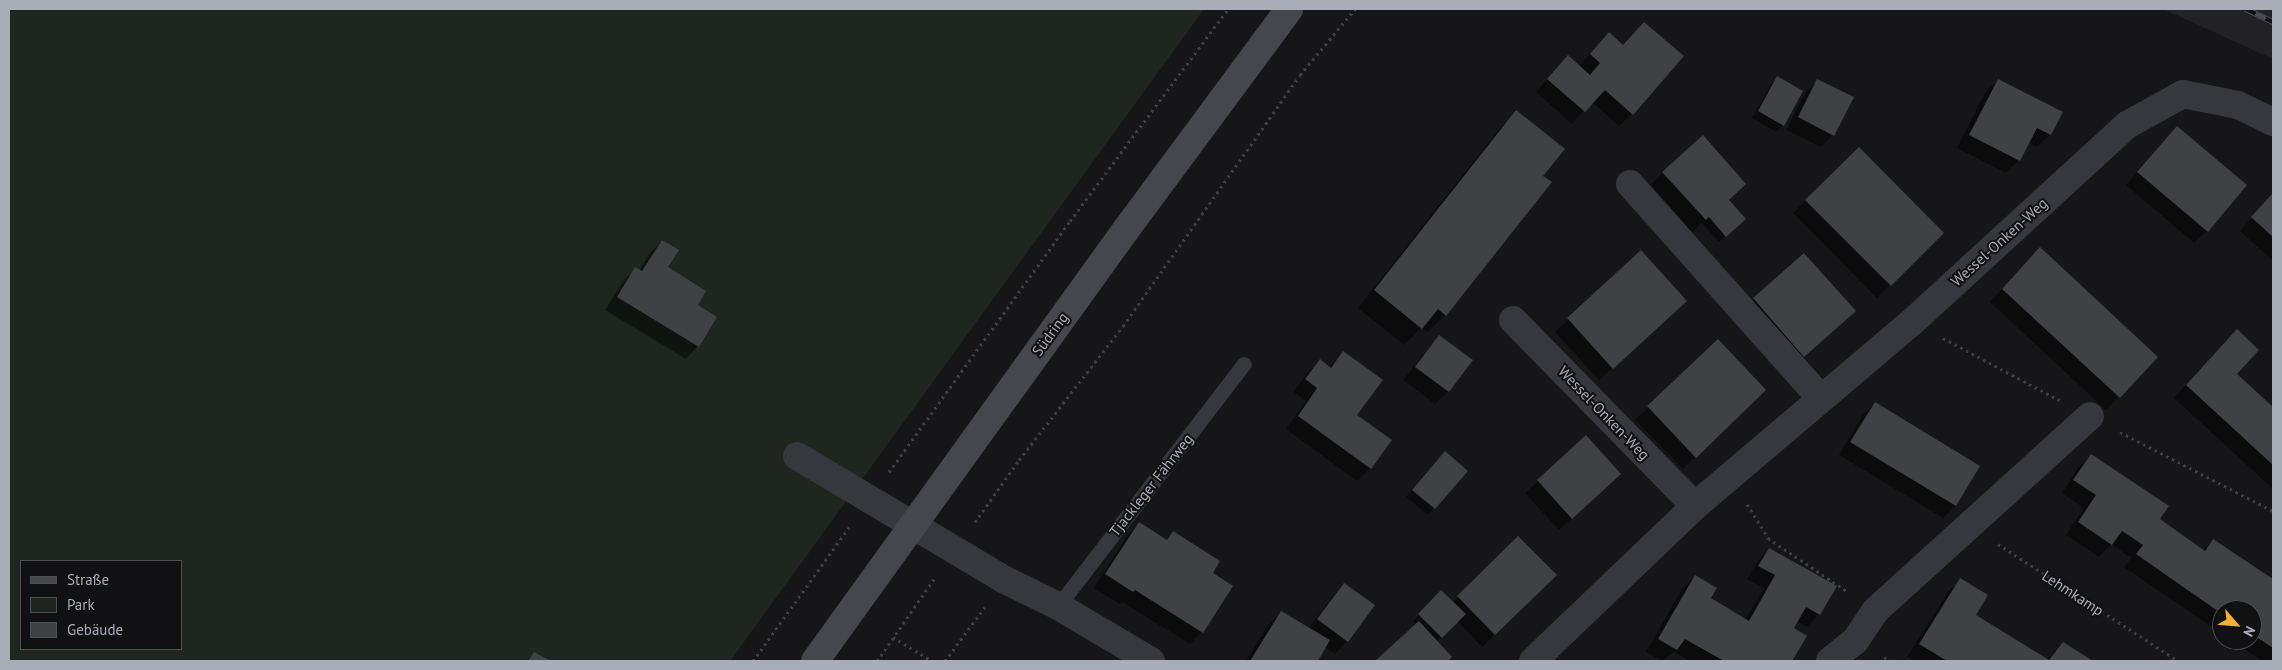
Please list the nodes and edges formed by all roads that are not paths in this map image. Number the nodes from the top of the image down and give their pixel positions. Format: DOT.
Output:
graph roads {
  1 [pos="1289,9"];
  2 [pos="2273,122"];
  3 [pos="1630,184"];
  4 [pos="1513,320"];
  5 [pos="1244,364"];
  6 [pos="1822,398"];
  7 [pos="2090,416"];
  8 [pos="796,456"];
  9 [pos="1695,506"];
  10 [pos="1058,606"];
  11 [pos="815,661"];
  12 [pos="1150,661"];
  13 [pos="1533,661"];
  14 [pos="1830,661"];
  1 -- 11 [label="main road, Südring"];
  2 -- 6 [label="street, Wessel-Onken-Weg"];
  3 -- 6 [label="street"];
  4 -- 9 [label="street, Wessel-Onken-Weg"];
  5 -- 10 [label="lane, Tjackleger Fährweg"];
  6 -- 9 [label="street, Wessel-Onken-Weg"];
  7 -- 14 [label="street"];
  8 -- 10 [label="street"];
  9 -- 13 [label="street, Wessel-Onken-Weg"];
  10 -- 12 [label="street"];
}
